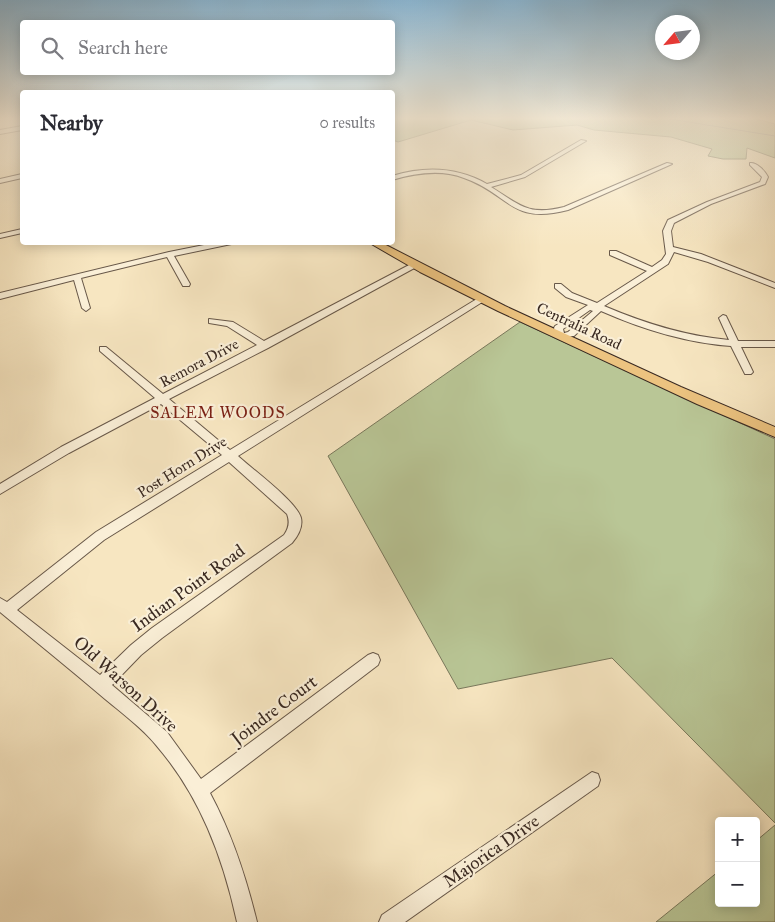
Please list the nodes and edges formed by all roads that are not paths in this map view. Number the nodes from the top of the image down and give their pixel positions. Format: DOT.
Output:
graph roads {
  1 [pos="549,161"];
  2 [pos="669,164"];
  3 [pos="752,164"];
  4 [pos="20,176"];
  5 [pos="395,177"];
  6 [pos="0,181"];
  7 [pos="486,186"];
  8 [pos="20,231"];
  9 [pos="0,236"];
  10 [pos="212,245"];
  11 [pos="377,245"];
  12 [pos="671,249"];
  13 [pos="613,253"];
  14 [pos="169,254"];
  15 [pos="414,266"];
  16 [pos="652,270"];
  17 [pos="77,277"];
  18 [pos="186,284"];
  19 [pos="558,286"];
  20 [pos="775,286"];
  21 [pos="0,296"];
  22 [pos="483,299"];
  23 [pos="597,306"];
  24 [pos="86,308"];
  25 [pos="723,318"];
  26 [pos="212,320"];
  27 [pos="560,336"];
  28 [pos="735,344"];
  29 [pos="775,344"];
  30 [pos="265,346"];
  31 [pos="103,350"];
  32 [pos="748,372"];
  33 [pos="164,399"];
  34 [pos="775,432"];
  35 [pos="230,455"];
  36 [pos="0,490"];
  37 [pos="3,607"];
  38 [pos="372,660"];
  39 [pos="101,685"];
  40 [pos="592,780"];
  41 [pos="199,792"];
  42 [pos="247,922"];
  43 [pos="389,922"];
  1 -- 7 [label="street"];
  2 -- 7 [label="street"];
  3 -- 12 [label="street"];
  4 -- 6 [label="street"];
  5 -- 7 [label="street"];
  8 -- 9 [label="street"];
  10 -- 14 [label="street"];
  11 -- 15 [label="main road, Centralia Road"];
  12 -- 16 [label="street"];
  12 -- 20 [label="street"];
  13 -- 16 [label="street"];
  14 -- 17 [label="street"];
  14 -- 18 [label="street"];
  15 -- 22 [label="main road, Centralia Road"];
  15 -- 30 [label="street, Remora Drive"];
  16 -- 23 [label="street"];
  17 -- 21 [label="street"];
  17 -- 24 [label="street"];
  19 -- 23 [label="street"];
  22 -- 27 [label="main road, Centralia Road"];
  22 -- 35 [label="street, Post Horn Drive"];
  23 -- 27 [label="street"];
  23 -- 28 [label="street"];
  25 -- 28 [label="street"];
  26 -- 30 [label="street"];
  27 -- 34 [label="main road, Centralia Road"];
  28 -- 29 [label="street"];
  28 -- 32 [label="street"];
  30 -- 33 [label="street, Remora Drive"];
  31 -- 33 [label="street"];
  33 -- 35 [label="street"];
  33 -- 36 [label="street, Remora Drive"];
  35 -- 37 [label="street, Post Horn Drive"];
  35 -- 39 [label="street, Indian Point Road"];
  37 -- 39 [label="street, Old Warson Drive"];
  38 -- 41 [label="street, Joindre Court"];
  39 -- 41 [label="street, Old Warson Drive"];
  40 -- 43 [label="street, Majorica Drive"];
  41 -- 42 [label="street, Old Warson Drive"];
}
